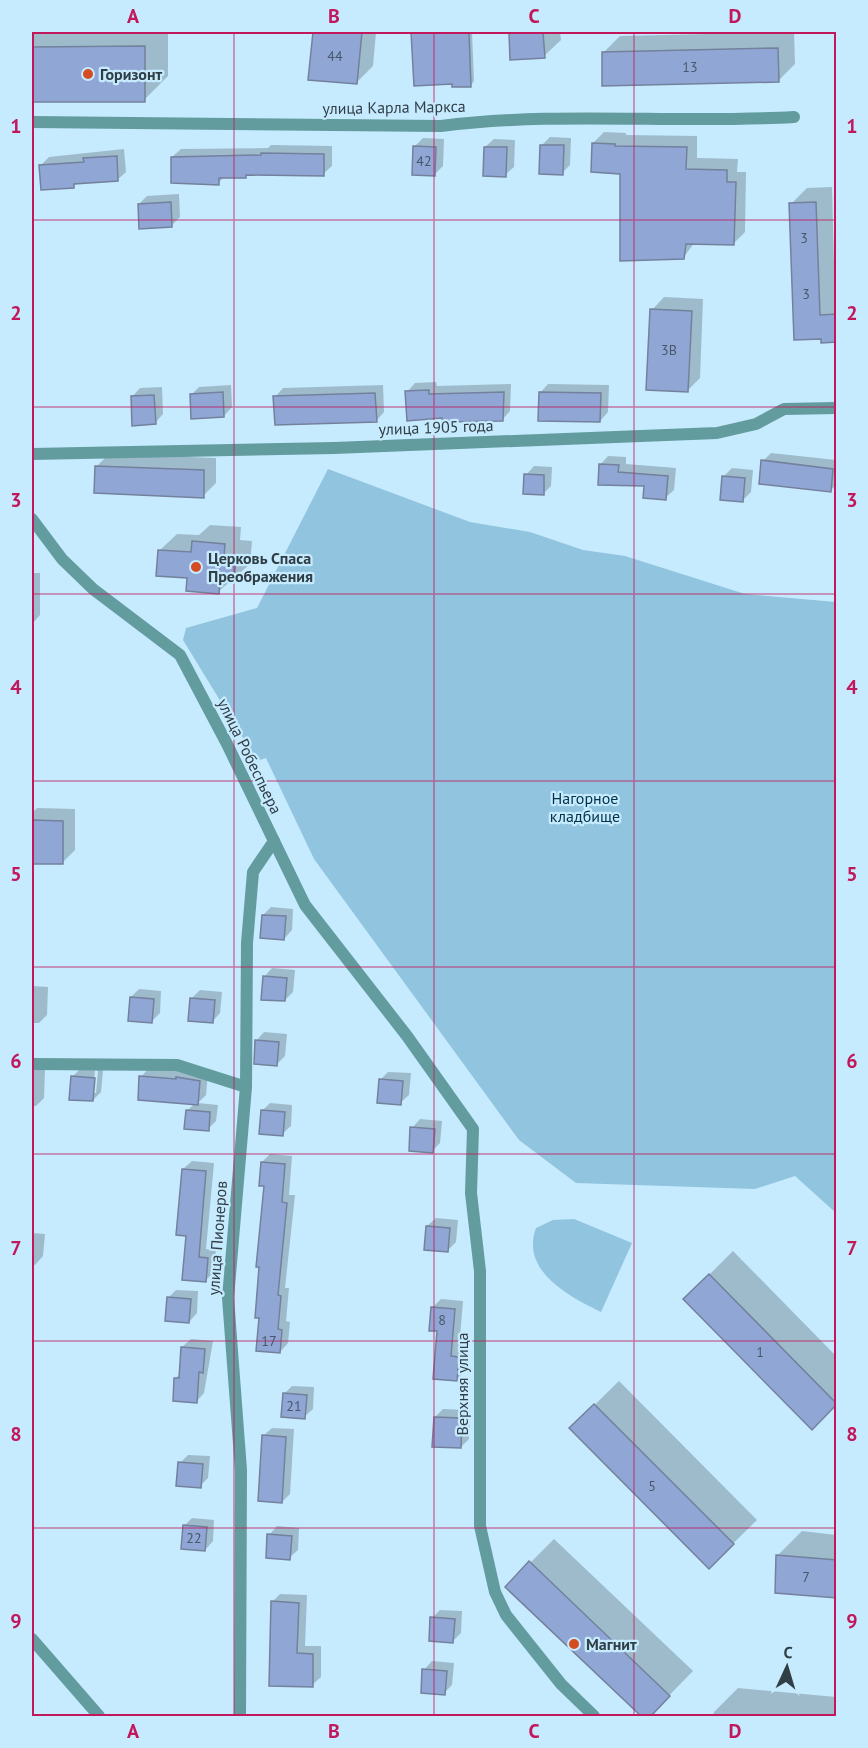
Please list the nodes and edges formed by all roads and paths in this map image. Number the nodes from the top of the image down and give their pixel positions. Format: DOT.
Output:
graph roads {
  1 [pos="794,117"];
  2 [pos="32,122"];
  3 [pos="837,408"];
  4 [pos="32,454"];
  5 [pos="32,519"];
  6 [pos="274,841"];
  7 [pos="408,1036"];
  8 [pos="32,1064"];
  9 [pos="246,1087"];
  10 [pos="32,1639"];
  11 [pos="99,1716"];
  12 [pos="240,1716"];
  13 [pos="594,1716"];
  1 -- 2 [label="street, улица Карла Маркса"];
  3 -- 4 [label="street, улица 1905 года"];
  5 -- 6 [label="street, улица Робеспьера"];
  6 -- 7 [label="street, улица Робеспьера"];
  6 -- 9 [label="street, улица Пионеров"];
  7 -- 13 [label="street, Верхняя улица"];
  8 -- 9 [label="street"];
  9 -- 12 [label="street, улица Пионеров"];
  10 -- 11 [label="street"];
}
